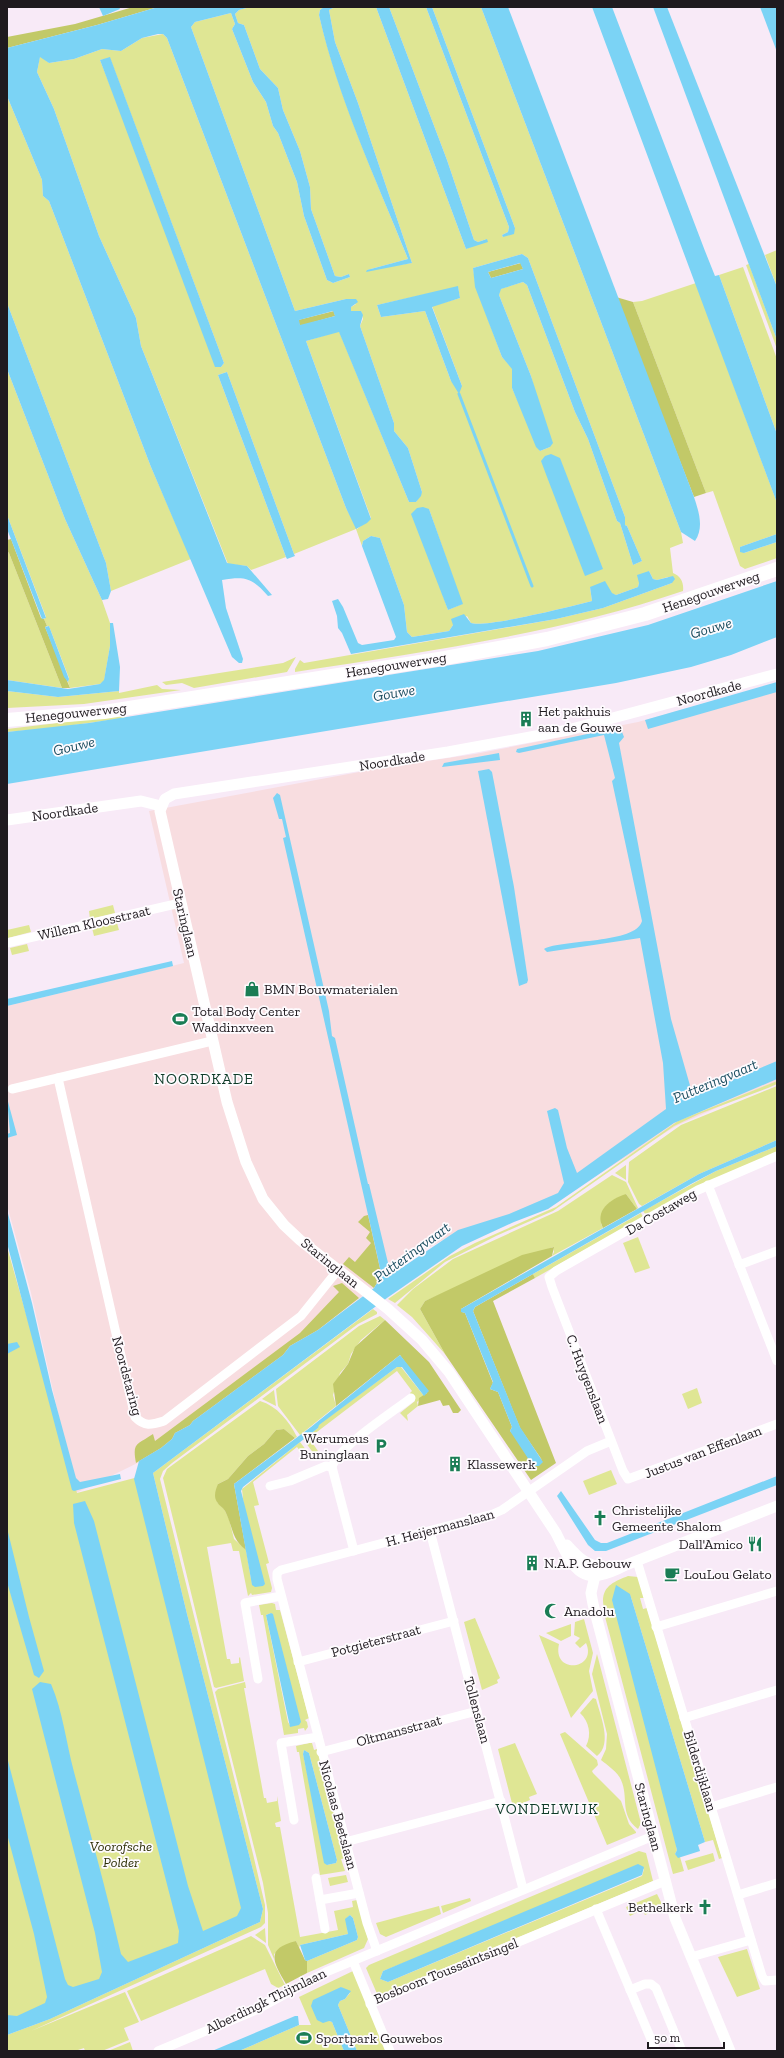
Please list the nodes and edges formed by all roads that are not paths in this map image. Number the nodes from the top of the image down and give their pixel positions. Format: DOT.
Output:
graph roads {
  1 [pos="777,569"];
  2 [pos="777,674"];
  3 [pos="7,720"];
  4 [pos="161,806"];
  5 [pos="7,820"];
  6 [pos="180,903"];
  7 [pos="7,943"];
  8 [pos="212,1041"];
  9 [pos="58,1078"];
  10 [pos="12,1089"];
  11 [pos="777,1156"];
  12 [pos="708,1185"];
  13 [pos="777,1250"];
  14 [pos="739,1265"];
  15 [pos="338,1270"];
  16 [pos="549,1277"];
  17 [pos="775,1351"];
  18 [pos="777,1361"];
  19 [pos="411,1398"];
  20 [pos="777,1424"];
  21 [pos="611,1441"];
  22 [pos="332,1466"];
  23 [pos="628,1479"];
  24 [pos="270,1486"];
  25 [pos="529,1492"];
  26 [pos="777,1506"];
  27 [pos="430,1531"];
  28 [pos="354,1551"];
  29 [pos="637,1561"];
  30 [pos="596,1572"];
  31 [pos="277,1573"];
  32 [pos="777,1591"];
  33 [pos="281,1596"];
  34 [pos="454,1621"];
  35 [pos="656,1627"];
  36 [pos="298,1662"];
  37 [pos="258,1679"];
  38 [pos="777,1690"];
  39 [pos="477,1711"];
  40 [pos="684,1718"];
  41 [pos="318,1736"];
  42 [pos="322,1752"];
  43 [pos="777,1787"];
  44 [pos="501,1801"];
  45 [pos="711,1807"];
  46 [pos="294,1820"];
  47 [pos="653,1836"];
  48 [pos="345,1842"];
  49 [pos="316,1878"];
  50 [pos="665,1881"];
  51 [pos="777,1883"];
  52 [pos="523,1889"];
  53 [pos="359,1893"];
  54 [pos="738,1895"];
  55 [pos="320,1900"];
  56 [pos="596,1909"];
  57 [pos="325,1928"];
  58 [pos="751,1940"];
  59 [pos="378,1951"];
  60 [pos="690,1957"];
  61 [pos="353,1961"];
  62 [pos="777,1980"];
  63 [pos="630,1990"];
  64 [pos="370,2004"];
  65 [pos="158,2051"];
  66 [pos="390,2051"];
  67 [pos="656,2051"];
  68 [pos="682,2051"];
  69 [pos="730,2051"];
  1 -- 3 [label="main road, Henegouwerweg"];
  2 -- 4 [label="street, Noordkade"];
  4 -- 5 [label="street, Noordkade"];
  4 -- 6 [label="street, Staringlaan"];
  6 -- 7 [label="street, Willem Kloosstraat"];
  6 -- 8 [label="street, Staringlaan"];
  8 -- 9 [label="street"];
  8 -- 15 [label="street, Staringlaan"];
  9 -- 10 [label="street"];
  9 -- 15 [label="street, Noordstaring"];
  11 -- 12 [label="street, Da Costaweg"];
  12 -- 14 [label="street"];
  12 -- 16 [label="street, Da Costaweg"];
  13 -- 14 [label="street"];
  14 -- 17 [label="street"];
  15 -- 25 [label="street, Staringlaan"];
  16 -- 21 [label="street, C. Huygenslaan"];
  17 -- 18 [label="street"];
  19 -- 22 [label="street"];
  20 -- 23 [label="street, Justus van Effenlaan"];
  21 -- 23 [label="street, C. Huygenslaan"];
  21 -- 25 [label="street, H. Heijermanslaan"];
  22 -- 24 [label="street"];
  22 -- 28 [label="street"];
  25 -- 27 [label="street, H. Heijermanslaan"];
  25 -- 30 [label="street, Staringlaan"];
  26 -- 29 [label="street"];
  27 -- 28 [label="street, H. Heijermanslaan"];
  27 -- 34 [label="street, Tollenslaan"];
  28 -- 31 [label="street, H. Heijermanslaan"];
  29 -- 30 [label="street"];
  29 -- 35 [label="street, Bilderdijklaan"];
  30 -- 47 [label="street, Staringlaan"];
  31 -- 33 [label="street, Nicolaas Beetslaan"];
  32 -- 35 [label="street"];
  33 -- 36 [label="street, Nicolaas Beetslaan"];
  33 -- 37 [label="street"];
  34 -- 36 [label="street, Potgieterstraat"];
  34 -- 39 [label="street, Tollenslaan"];
  35 -- 40 [label="street, Bilderdijklaan"];
  36 -- 41 [label="street, Nicolaas Beetslaan"];
  38 -- 40 [label="street"];
  39 -- 42 [label="street, Oltmansstraat"];
  39 -- 44 [label="street, Tollenslaan"];
  40 -- 45 [label="street, Bilderdijklaan"];
  41 -- 42 [label="street, Nicolaas Beetslaan"];
  41 -- 46 [label="street"];
  42 -- 48 [label="street, Nicolaas Beetslaan"];
  43 -- 45 [label="street"];
  44 -- 48 [label="street"];
  44 -- 52 [label="street, Tollenslaan"];
  45 -- 54 [label="street, Bilderdijklaan"];
  47 -- 50 [label="street, Staringlaan"];
  47 -- 52 [label="street"];
  48 -- 53 [label="street, Nicolaas Beetslaan"];
  49 -- 55 [label="street"];
  50 -- 56 [label="street, Bosboom Toussaintsingel"];
  50 -- 60 [label="street, Staringlaan"];
  51 -- 54 [label="street"];
  52 -- 59 [label="street"];
  53 -- 55 [label="street"];
  53 -- 59 [label="street, Nicolaas Beetslaan"];
  54 -- 58 [label="street, Bilderdijklaan"];
  55 -- 57 [label="street"];
  56 -- 63 [label="street"];
  56 -- 64 [label="street, Bosboom Toussaintsingel"];
  58 -- 60 [label="street"];
  58 -- 62 [label="street, Bilderdijklaan"];
  59 -- 61 [label="street"];
  60 -- 69 [label="street, Staringlaan"];
  61 -- 64 [label="street, Bosboom Toussaintsingel"];
  61 -- 65 [label="street, Alberdingk Thijmlaan"];
  63 -- 67 [label="street"];
  63 -- 68 [label="street"];
  64 -- 66 [label="street"];
}
